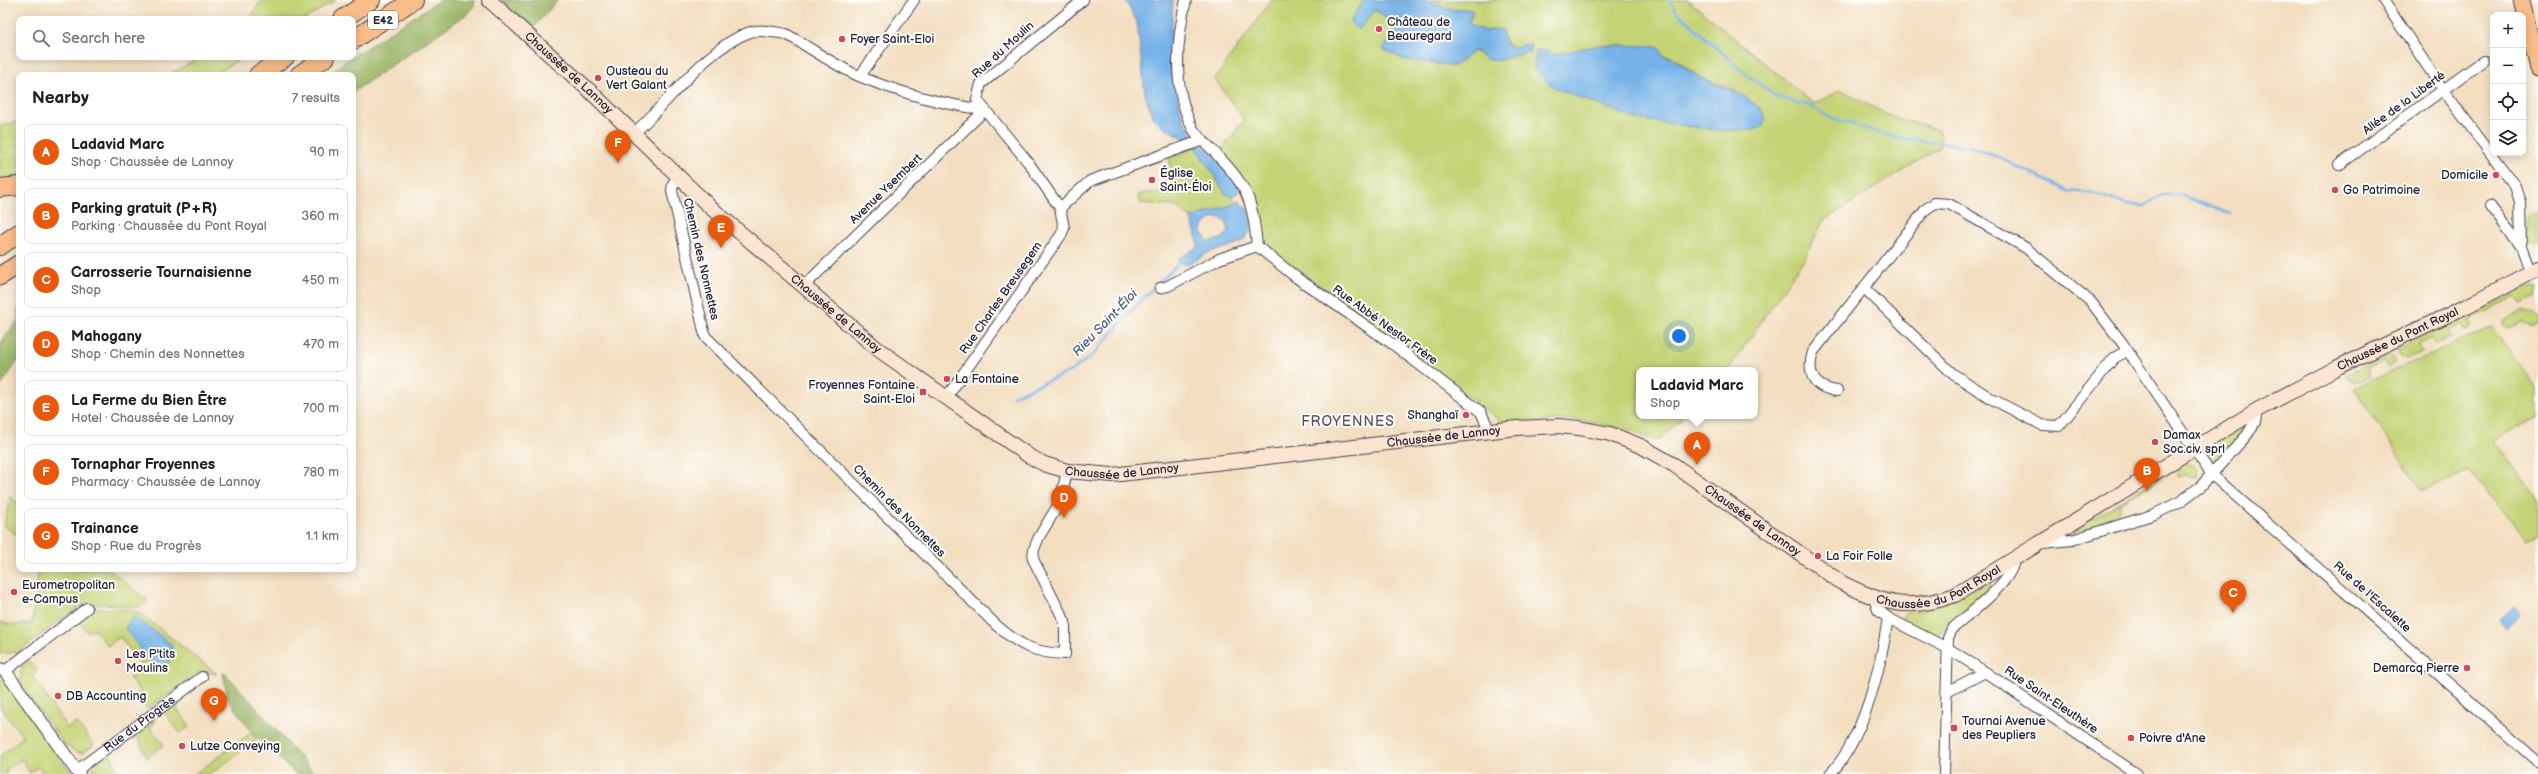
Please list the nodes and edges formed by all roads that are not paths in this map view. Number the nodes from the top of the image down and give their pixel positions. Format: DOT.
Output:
graph roads {
  1 [pos="371,0"];
  2 [pos="413,0"];
  3 [pos="489,0"];
  4 [pos="914,0"];
  5 [pos="1083,0"];
  6 [pos="1186,0"];
  7 [pos="2383,0"];
  8 [pos="2522,0"];
  9 [pos="347,16"];
  10 [pos="356,38"];
  11 [pos="280,60"];
  12 [pos="322,60"];
  13 [pos="2483,61"];
  14 [pos="2538,69"];
  15 [pos="261,72"];
  16 [pos="304,72"];
  17 [pos="860,76"];
  18 [pos="2444,91"];
  19 [pos="985,110"];
  20 [pos="634,133"];
  21 [pos="1201,141"];
  22 [pos="2340,165"];
  23 [pos="678,177"];
  24 [pos="16,186"];
  25 [pos="0,188"];
  26 [pos="2490,206"];
  27 [pos="1060,208"];
  28 [pos="16,235"];
  29 [pos="0,246"];
  30 [pos="1257,246"];
  31 [pos="2521,246"];
  32 [pos="16,266"];
  33 [pos="2536,274"];
  34 [pos="0,276"];
  35 [pos="804,286"];
  36 [pos="1160,288"];
  37 [pos="1864,288"];
  38 [pos="2127,351"];
  39 [pos="1837,391"];
  40 [pos="946,398"];
  41 [pos="2257,410"];
  42 [pos="1490,432"];
  43 [pos="2192,448"];
  44 [pos="1067,471"];
  45 [pos="2211,474"];
  46 [pos="2041,543"];
  47 [pos="2014,559"];
  48 [pos="1874,598"];
  49 [pos="86,608"];
  50 [pos="1888,618"];
  51 [pos="1949,650"];
  52 [pos="2,670"];
  53 [pos="1986,672"];
  54 [pos="202,677"];
  55 [pos="1947,692"];
  56 [pos="2538,762"];
  57 [pos="77,772"];
  58 [pos="1830,774"];
  59 [pos="1944,774"];
  60 [pos="2137,774"];
  1 -- 9 [label="highway, E42"];
  2 -- 10 [label="highway, E42"];
  3 -- 20 [label="main road, Chaussée de Lannoy"];
  4 -- 17 [label="street"];
  5 -- 19 [label="street, Rue du Moulin"];
  6 -- 21 [label="street"];
  7 -- 18 [label="street"];
  8 -- 14 [label="main road"];
  11 -- 15 [label="highway"];
  12 -- 16 [label="highway"];
  13 -- 18 [label="street, Allée de la Liberté"];
  17 -- 19 [label="street"];
  17 -- 20 [label="street"];
  18 -- 22 [label="street, Allée de la Liberté"];
  18 -- 31 [label="street"];
  19 -- 27 [label="street"];
  19 -- 35 [label="street, Avenue Ysembert"];
  20 -- 23 [label="main road, Chaussée de Lannoy"];
  21 -- 27 [label="street"];
  21 -- 30 [label="street"];
  23 -- 35 [label="main road, Chaussée de Lannoy"];
  23 -- 44 [label="street, Chemin des Nonnettes"];
  24 -- 25 [label="highway"];
  26 -- 31 [label="street"];
  27 -- 40 [label="street, Rue Charles Breusegem"];
  28 -- 29 [label="highway"];
  30 -- 36 [label="street"];
  30 -- 42 [label="street, Rue Abbé Nestor Frère"];
  31 -- 33 [label="street"];
  32 -- 34 [label="highway"];
  33 -- 41 [label="main road, Chaussée du Pont Royal"];
  35 -- 40 [label="main road, Chaussée de Lannoy"];
  37 -- 38 [label="street"];
  37 -- 38 [label="street"];
  37 -- 39 [label="street"];
  38 -- 43 [label="street"];
  40 -- 44 [label="main road, Chaussée de Lannoy"];
  41 -- 43 [label="main road, Chaussée du Pont Royal"];
  41 -- 45 [label="street, Chaussée du Pont Royal"];
  42 -- 44 [label="main road, Chaussée de Lannoy"];
  42 -- 48 [label="main road, Chaussée de Lannoy"];
  43 -- 45 [label="street, Rue de l'Escalette"];
  43 -- 46 [label="main road, Chaussée du Pont Royal"];
  45 -- 46 [label="street, Chaussée du Pont Royal"];
  45 -- 56 [label="street, Rue de l'Escalette"];
  46 -- 47 [label="main road, Chaussée du Pont Royal"];
  47 -- 48 [label="main road, Chaussée du Pont Royal"];
  47 -- 51 [label="street"];
  48 -- 50 [label="street, Chaussée du Pont Royal"];
  49 -- 52 [label="street"];
  50 -- 51 [label="street, Chaussée du Pont Royal"];
  50 -- 58 [label="street"];
  51 -- 53 [label="street, Rue Saint-Eleuthère"];
  51 -- 55 [label="street"];
  52 -- 57 [label="street, Rue du Progrès"];
  53 -- 55 [label="street"];
  53 -- 60 [label="street, Rue Saint-Eleuthère"];
  54 -- 57 [label="street, Rue du Progrès"];
  55 -- 59 [label="street"];
}
